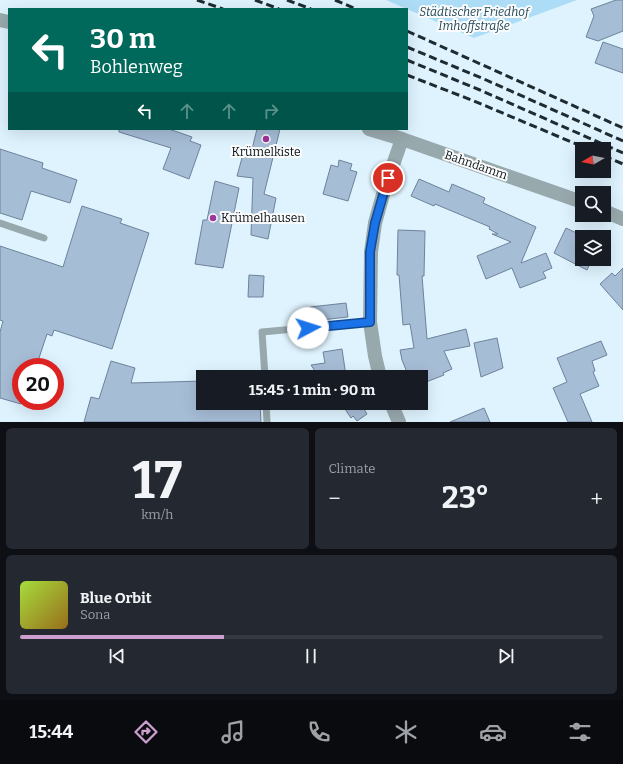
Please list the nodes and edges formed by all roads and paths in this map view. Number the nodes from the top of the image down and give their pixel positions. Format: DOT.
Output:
graph roads {
  1 [pos="372,130"];
  2 [pos="402,139"];
  3 [pos="575,200"];
  4 [pos="611,214"];
  5 [pos="623,218"];
  6 [pos="0,223"];
  7 [pos="44,238"];
  8 [pos="370,322"];
  9 [pos="265,370"];
  10 [pos="378,370"];
  11 [pos="266,410"];
  12 [pos="394,410"];
  13 [pos="267,422"];
  14 [pos="399,422"];
  1 -- 2 [label="street, Bahndamm"];
  2 -- 3 [label="street, Bahndamm"];
  2 -- 8 [label="street"];
  4 -- 5 [label="street"];
  6 -- 7 [label="lane"];
  8 -- 9 [label="lane"];
  8 -- 10 [label="street"];
  11 -- 13 [label="lane"];
  12 -- 14 [label="street"];
}
